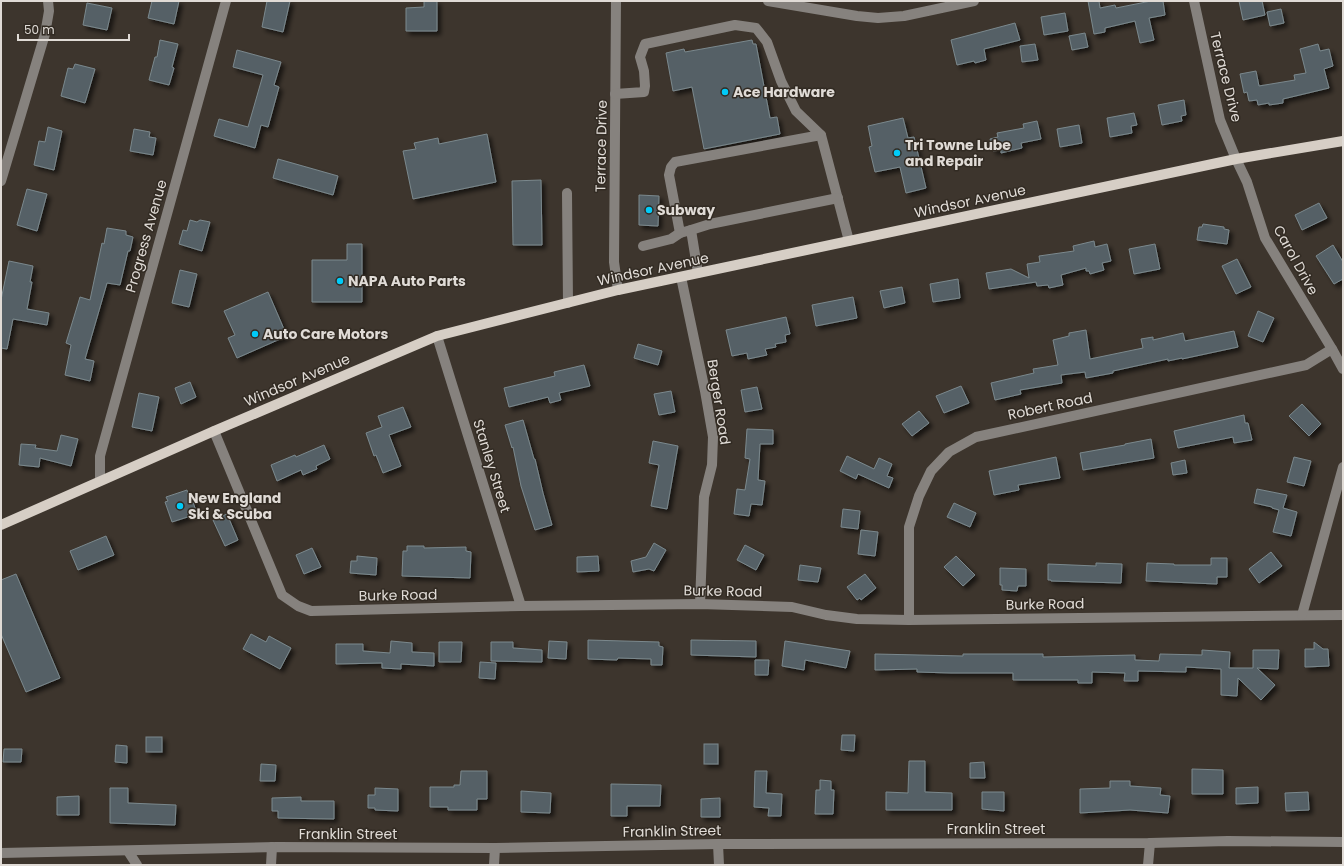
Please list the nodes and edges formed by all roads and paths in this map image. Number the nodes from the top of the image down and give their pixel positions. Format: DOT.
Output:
graph roads {
  1 [pos="48,1"];
  2 [pos="226,1"];
  3 [pos="616,1"];
  4 [pos="768,1"];
  5 [pos="974,1"];
  6 [pos="1194,1"];
  7 [pos="615,94"];
  8 [pos="821,135"];
  9 [pos="1343,141"];
  10 [pos="1236,159"];
  11 [pos="1,181"];
  12 [pos="567,193"];
  13 [pos="838,198"];
  14 [pos="691,230"];
  15 [pos="680,233"];
  16 [pos="849,241"];
  17 [pos="643,246"];
  18 [pos="698,273"];
  19 [pos="681,277"];
  20 [pos="618,290"];
  21 [pos="568,303"];
  22 [pos="437,336"];
  23 [pos="1332,349"];
  24 [pos="1343,369"];
  25 [pos="214,431"];
  26 [pos="1343,467"];
  27 [pos="100,480"];
  28 [pos="1,525"];
  29 [pos="700,604"];
  30 [pos="521,606"];
  31 [pos="1302,614"];
  32 [pos="1343,615"];
  33 [pos="909,620"];
  34 [pos="1343,842"];
  35 [pos="1150,843"];
  36 [pos="718,844"];
  37 [pos="272,847"];
  38 [pos="495,848"];
  39 [pos="128,851"];
  40 [pos="1,853"];
  41 [pos="137,865"];
  42 [pos="271,865"];
  43 [pos="494,865"];
  44 [pos="719,865"];
  45 [pos="1148,865"];
  1 -- 11 [label="street"];
  2 -- 27 [label="street, Progress Avenue"];
  3 -- 7 [label="street, Terrace Drive"];
  4 -- 5 [label="street"];
  6 -- 10 [label="street, Terrace Drive"];
  7 -- 8 [label="street"];
  7 -- 20 [label="street, Terrace Drive"];
  8 -- 13 [label="street"];
  8 -- 15 [label="street"];
  9 -- 10 [label="main road, Windsor Avenue"];
  10 -- 16 [label="main road, Windsor Avenue"];
  10 -- 23 [label="street, Carol Drive"];
  12 -- 21 [label="street"];
  13 -- 14 [label="street"];
  13 -- 16 [label="street"];
  14 -- 15 [label="street"];
  14 -- 18 [label="street"];
  15 -- 17 [label="street"];
  16 -- 18 [label="main road, Windsor Avenue"];
  18 -- 19 [label="main road, Windsor Avenue"];
  19 -- 20 [label="main road, Windsor Avenue"];
  19 -- 29 [label="street, Berger Road"];
  20 -- 21 [label="main road, Windsor Avenue"];
  21 -- 22 [label="main road, Windsor Avenue"];
  22 -- 25 [label="main road, Windsor Avenue"];
  22 -- 30 [label="street, Stanley Street"];
  23 -- 24 [label="street, Carol Drive"];
  23 -- 33 [label="street, Robert Road"];
  25 -- 27 [label="main road, Windsor Avenue"];
  25 -- 30 [label="street, Burke Road"];
  26 -- 31 [label="street"];
  27 -- 28 [label="main road, Windsor Avenue"];
  29 -- 30 [label="street, Burke Road"];
  29 -- 33 [label="street, Burke Road"];
  31 -- 32 [label="street, Burke Road"];
  31 -- 33 [label="street, Burke Road"];
  34 -- 35 [label="street, Franklin Street"];
  35 -- 36 [label="street, Franklin Street"];
  35 -- 45 [label="street"];
  36 -- 38 [label="street, Franklin Street"];
  36 -- 44 [label="street"];
  37 -- 38 [label="street, Franklin Street"];
  37 -- 39 [label="street, Franklin Street"];
  37 -- 42 [label="street"];
  38 -- 43 [label="street"];
  39 -- 40 [label="street, Franklin Street"];
  39 -- 41 [label="street"];
}
